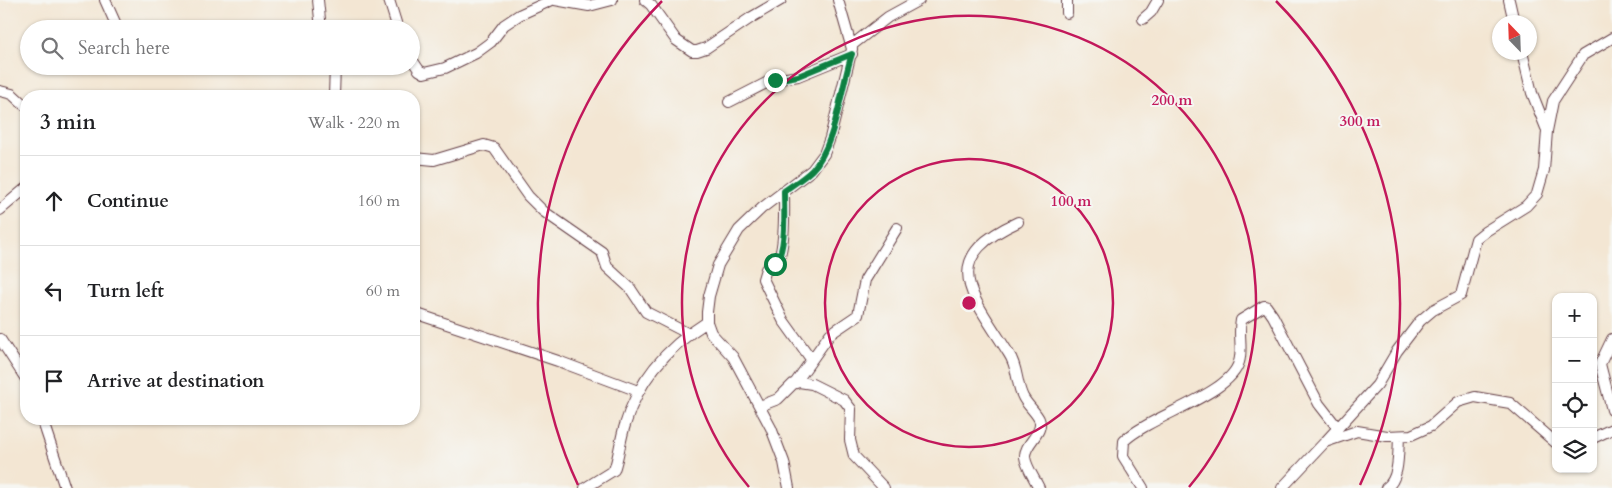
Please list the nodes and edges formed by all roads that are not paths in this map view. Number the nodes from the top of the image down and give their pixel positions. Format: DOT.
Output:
graph roads {
  1 [pos="105,0"];
  2 [pos="318,0"];
  3 [pos="389,0"];
  4 [pos="553,0"];
  5 [pos="612,0"];
  6 [pos="645,0"];
  7 [pos="781,0"];
  8 [pos="838,0"];
  9 [pos="919,0"];
  10 [pos="1067,0"];
  11 [pos="1158,0"];
  12 [pos="1509,0"];
  13 [pos="1067,12"];
  14 [pos="1512,15"];
  15 [pos="1143,19"];
  16 [pos="114,20"];
  17 [pos="320,20"];
  18 [pos="395,20"];
  19 [pos="1612,38"];
  20 [pos="852,49"];
  21 [pos="1524,60"];
  22 [pos="420,71"];
  23 [pos="335,75"];
  24 [pos="334,90"];
  25 [pos="0,91"];
  26 [pos="20,101"];
  27 [pos="729,102"];
  28 [pos="1547,131"];
  29 [pos="420,159"];
  30 [pos="784,191"];
  31 [pos="20,193"];
  32 [pos="0,210"];
  33 [pos="1018,222"];
  34 [pos="897,228"];
  35 [pos="420,315"];
  36 [pos="707,322"];
  37 [pos="688,334"];
  38 [pos="0,339"];
  39 [pos="1612,339"];
  40 [pos="811,359"];
  41 [pos="20,370"];
  42 [pos="796,382"];
  43 [pos="638,391"];
  44 [pos="760,406"];
  45 [pos="1612,410"];
  46 [pos="44,425"];
  47 [pos="1337,427"];
  48 [pos="1612,429"];
  49 [pos="1399,436"];
  50 [pos="1597,436"];
  51 [pos="1552,440"];
  52 [pos="1325,442"];
  53 [pos="65,488"];
  54 [pos="585,488"];
  55 [pos="789,488"];
  56 [pos="884,488"];
  57 [pos="1039,488"];
  58 [pos="1143,488"];
  59 [pos="1282,488"];
  60 [pos="1386,488"];
  1 -- 16 [label="street"];
  2 -- 17 [label="street"];
  3 -- 18 [label="street"];
  4 -- 5 [label="street"];
  4 -- 22 [label="street"];
  6 -- 7 [label="street"];
  8 -- 20 [label="street"];
  9 -- 20 [label="street"];
  10 -- 13 [label="street"];
  11 -- 15 [label="street"];
  12 -- 14 [label="street"];
  19 -- 28 [label="street"];
  20 -- 27 [label="street"];
  20 -- 30 [label="street"];
  21 -- 28 [label="street"];
  23 -- 24 [label="street"];
  25 -- 26 [label="street"];
  28 -- 47 [label="street"];
  29 -- 37 [label="street"];
  30 -- 36 [label="street"];
  30 -- 40 [label="street"];
  31 -- 32 [label="street"];
  33 -- 57 [label="street"];
  34 -- 40 [label="street"];
  35 -- 43 [label="street"];
  36 -- 37 [label="street"];
  36 -- 44 [label="street"];
  37 -- 43 [label="street"];
  38 -- 41 [label="street"];
  39 -- 45 [label="street"];
  40 -- 42 [label="street"];
  42 -- 44 [label="street"];
  42 -- 56 [label="street"];
  43 -- 54 [label="street"];
  44 -- 55 [label="street"];
  46 -- 53 [label="street"];
  47 -- 52 [label="street"];
  47 -- 58 [label="street"];
  48 -- 50 [label="street"];
  49 -- 51 [label="street"];
  49 -- 52 [label="street"];
  49 -- 60 [label="street"];
  52 -- 59 [label="street"];
}
